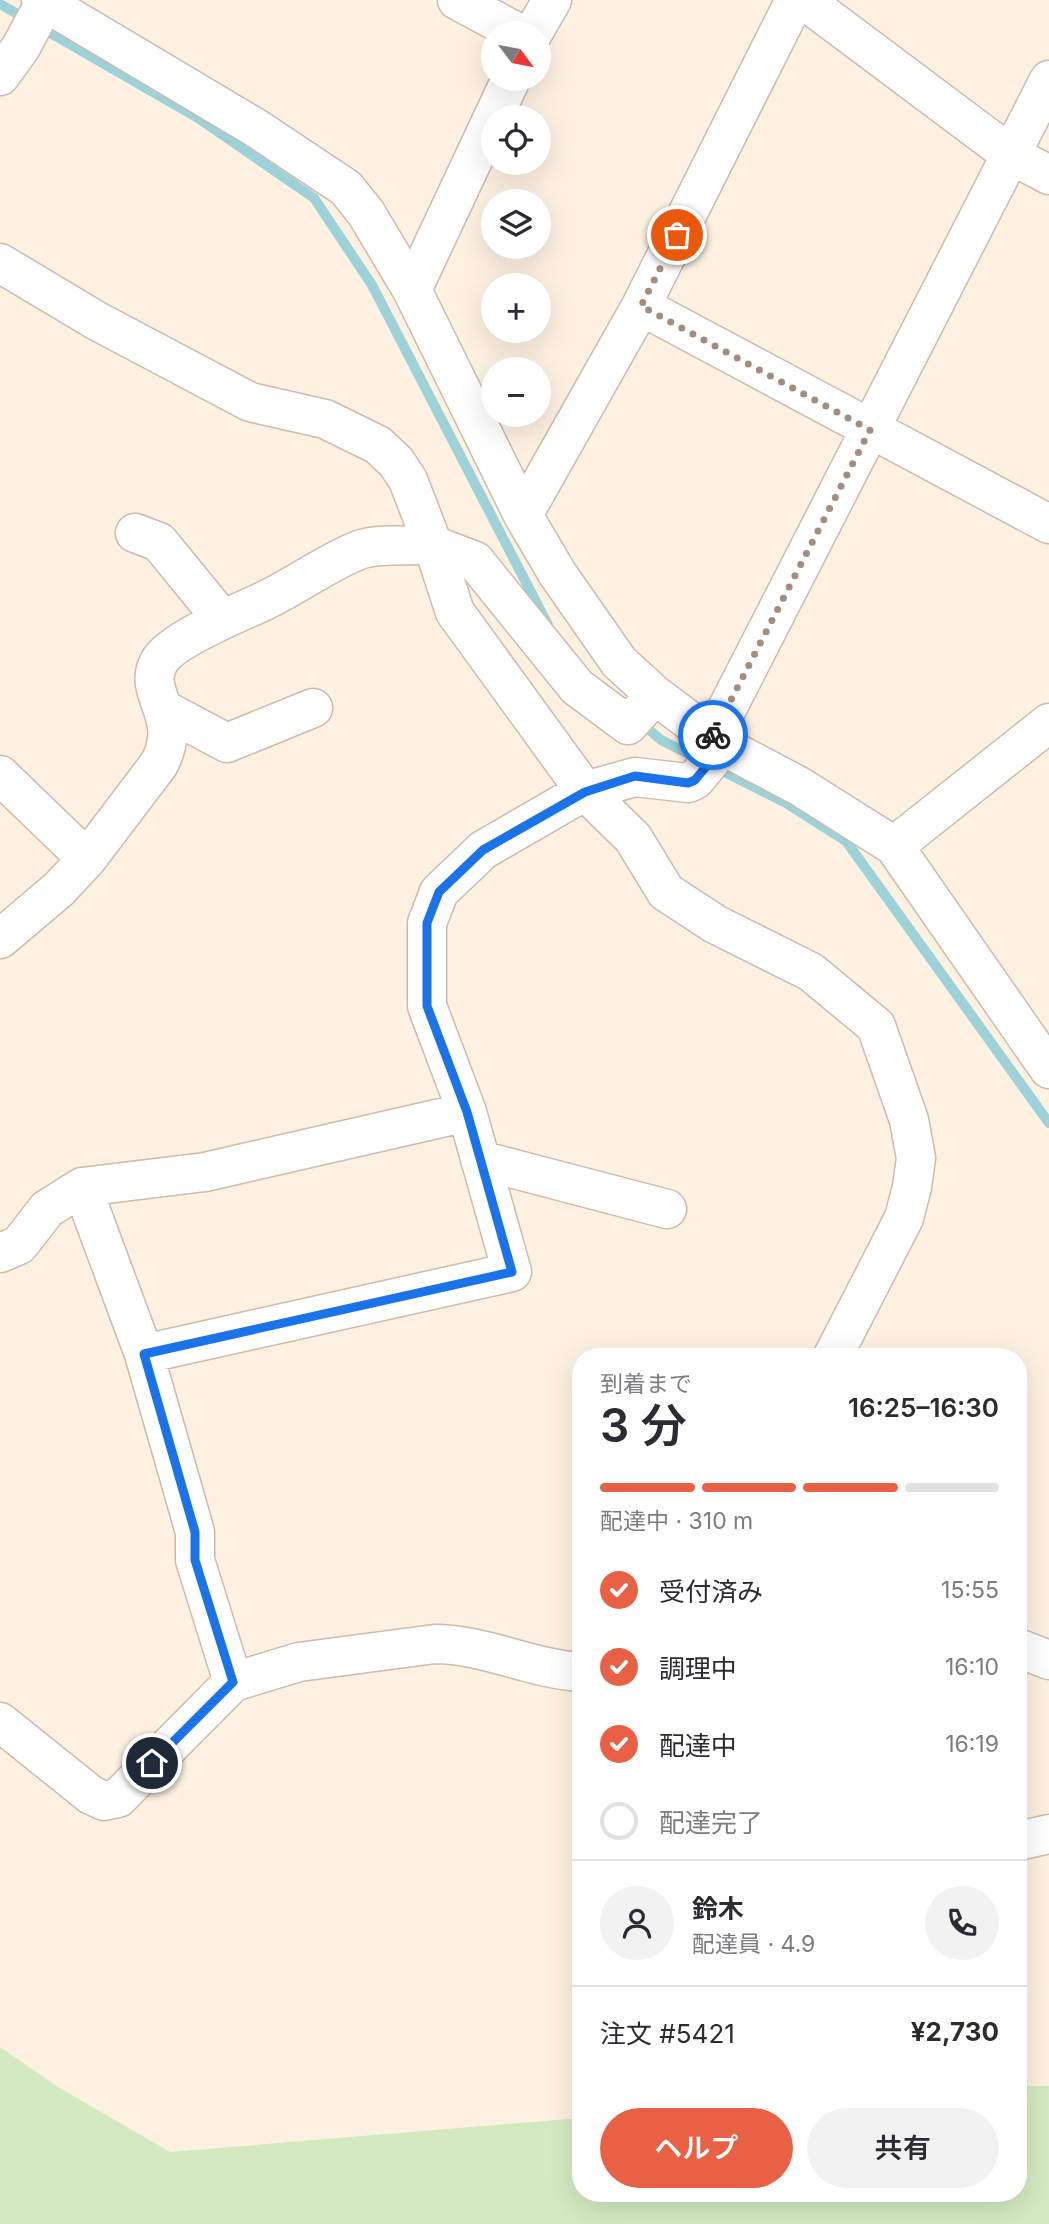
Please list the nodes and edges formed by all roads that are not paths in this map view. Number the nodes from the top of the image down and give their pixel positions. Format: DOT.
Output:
graph roads {
  1 [pos="457,0"];
  2 [pos="552,0"];
  3 [pos="795,0"];
  4 [pos="804,0"];
  5 [pos="496,21"];
  6 [pos="540,21"];
  7 [pos="29,28"];
  8 [pos="1049,80"];
  9 [pos="505,91"];
  10 [pos="1011,155"];
  11 [pos="1049,175"];
  12 [pos="0,263"];
  13 [pos="412,290"];
  14 [pos="641,306"];
  15 [pos="870,430"];
  16 [pos="523,514"];
  17 [pos="1049,524"];
  18 [pos="135,533"];
  19 [pos="433,545"];
  20 [pos="222,620"];
  21 [pos="313,708"];
  22 [pos="643,708"];
  23 [pos="163,709"];
  24 [pos="1049,723"];
  25 [pos="718,745"];
  26 [pos="0,775"];
  27 [pos="585,792"];
  28 [pos="894,846"];
  29 [pos="87,859"];
  30 [pos="0,939"];
  31 [pos="1049,1069"];
  32 [pos="467,1112"];
  33 [pos="480,1160"];
  34 [pos="82,1187"];
  35 [pos="667,1209"];
  36 [pos="0,1253"];
  37 [pos="837,1348"];
  38 [pos="144,1354"];
  39 [pos="1027,1651"];
  40 [pos="1049,1660"];
  41 [pos="572,1671"];
  42 [pos="233,1682"];
  43 [pos="0,1722"];
  44 [pos="1049,1834"];
  45 [pos="1027,1839"];
  1 -- 5 [label="street"];
  2 -- 6 [label="street"];
  3 -- 14 [label="street"];
  4 -- 10 [label="street"];
  7 -- 13 [label="street"];
  8 -- 10 [label="street"];
  9 -- 13 [label="street"];
  10 -- 11 [label="street"];
  10 -- 15 [label="street"];
  12 -- 19 [label="street"];
  13 -- 16 [label="street"];
  14 -- 15 [label="street"];
  14 -- 16 [label="street"];
  15 -- 17 [label="street"];
  15 -- 25 [label="street"];
  16 -- 22 [label="street"];
  18 -- 20 [label="street"];
  19 -- 20 [label="street"];
  19 -- 22 [label="street"];
  19 -- 27 [label="street"];
  20 -- 23 [label="street"];
  21 -- 23 [label="street"];
  22 -- 25 [label="street"];
  23 -- 29 [label="street"];
  24 -- 28 [label="street"];
  25 -- 27 [label="street"];
  25 -- 28 [label="street"];
  26 -- 29 [label="street"];
  27 -- 32 [label="street"];
  27 -- 37 [label="street"];
  28 -- 31 [label="street"];
  29 -- 30 [label="street"];
  32 -- 33 [label="street"];
  32 -- 34 [label="street"];
  33 -- 35 [label="street"];
  33 -- 38 [label="street"];
  34 -- 36 [label="street"];
  34 -- 38 [label="street"];
  38 -- 42 [label="street"];
  39 -- 40 [label="street"];
  41 -- 42 [label="street"];
  42 -- 43 [label="street"];
  44 -- 45 [label="street"];
}
